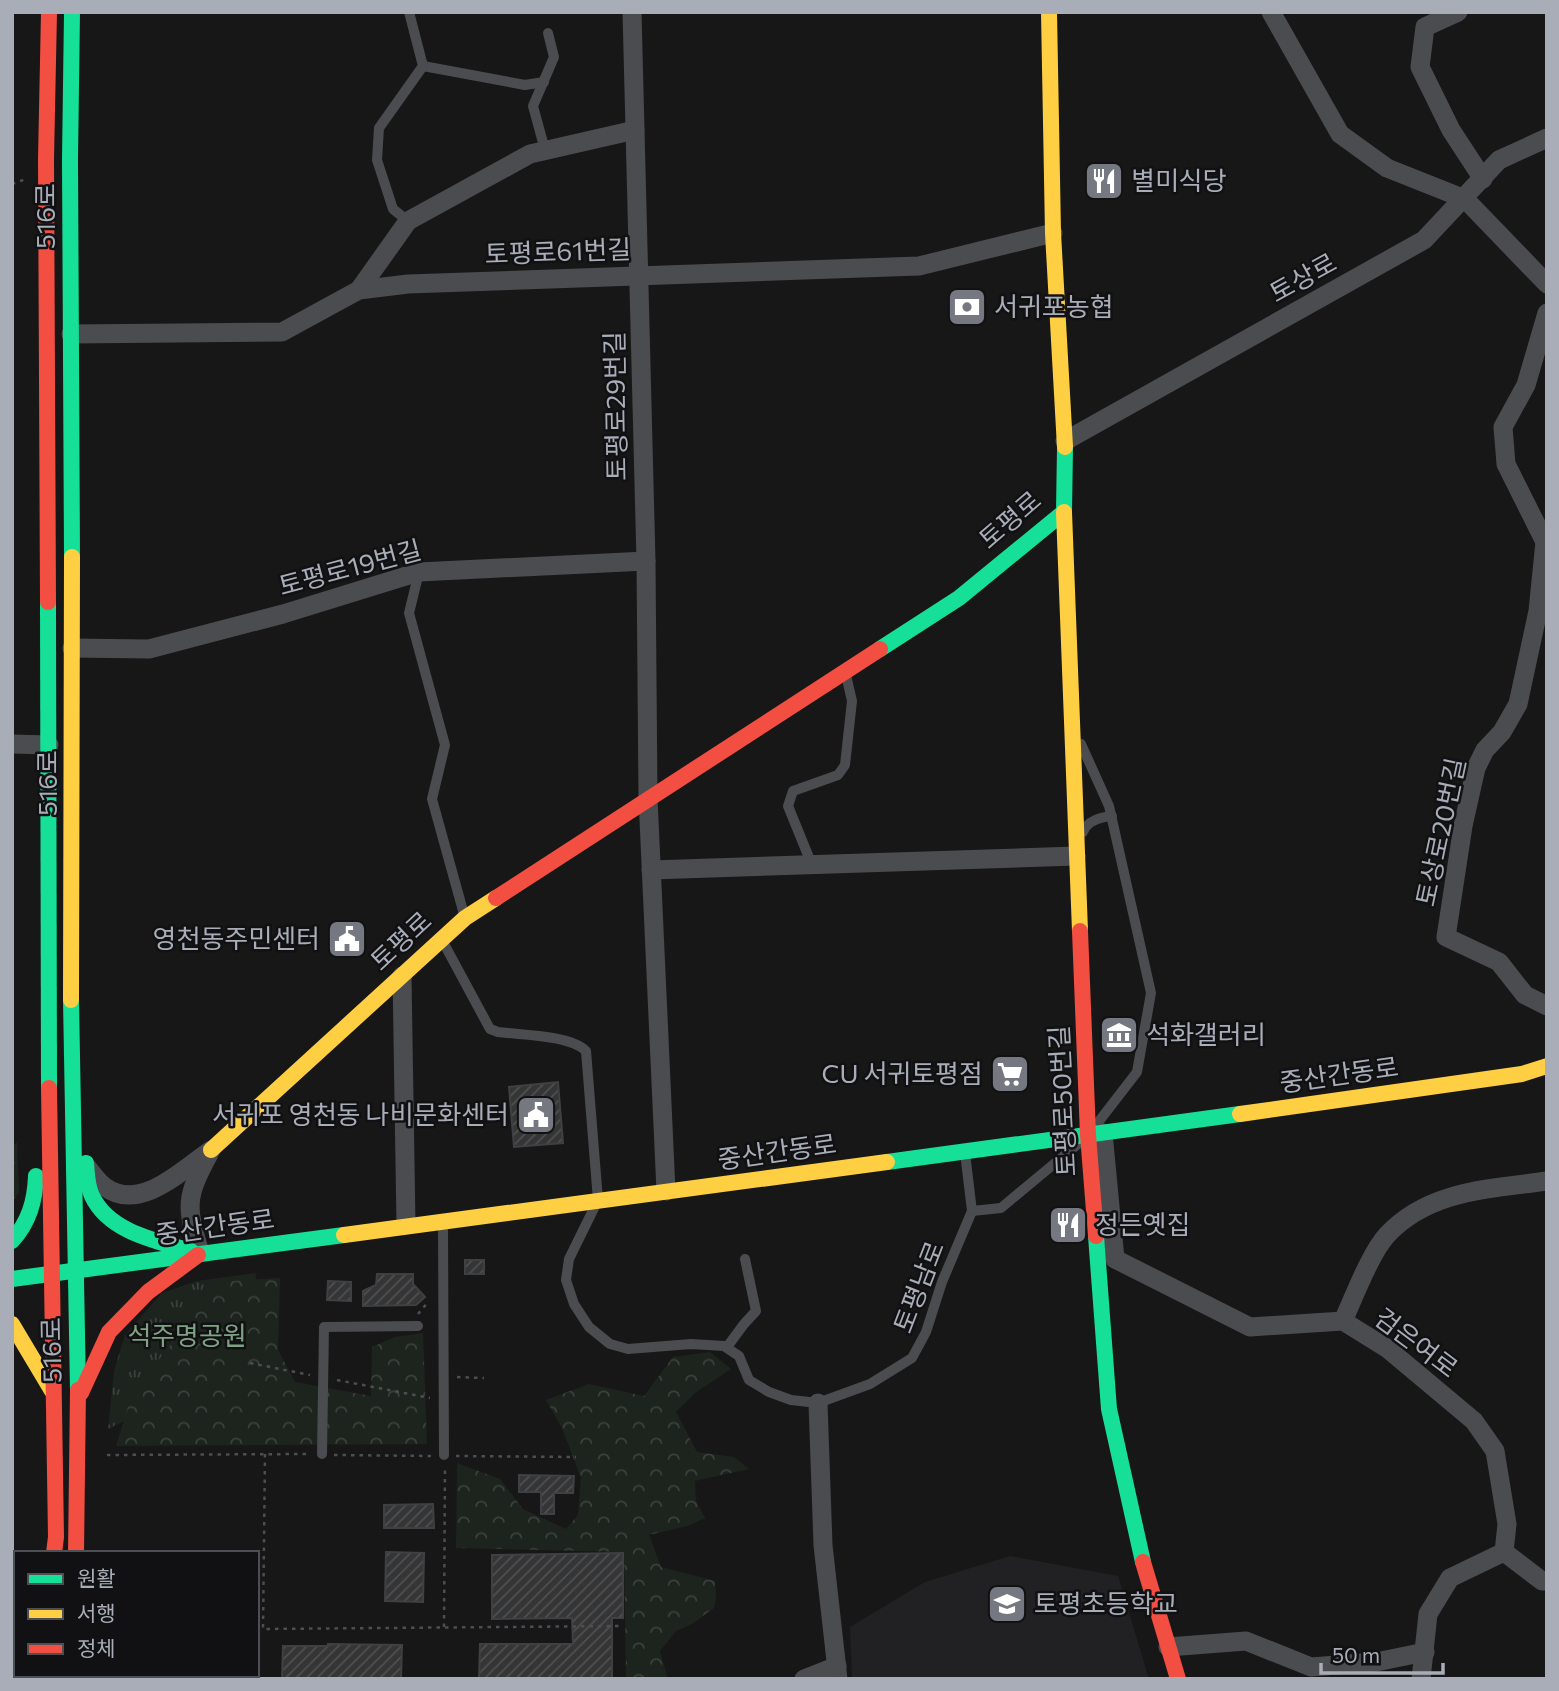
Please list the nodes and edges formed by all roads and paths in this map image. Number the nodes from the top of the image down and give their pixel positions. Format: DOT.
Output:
graph roads {
  1 [pos="49,12"];
  2 [pos="72,12"];
  3 [pos="409,12"];
  4 [pos="632,12"];
  5 [pos="1049,12"];
  6 [pos="1272,12"];
  7 [pos="1458,12"];
  8 [pos="548,33"];
  9 [pos="424,66"];
  10 [pos="544,82"];
  11 [pos="635,130"];
  12 [pos="1547,138"];
  13 [pos="545,150"];
  14 [pos="1483,179"];
  15 [pos="1465,199"];
  16 [pos="408,221"];
  17 [pos="1053,233"];
  18 [pos="639,274"];
  19 [pos="1547,284"];
  20 [pos="359,290"];
  21 [pos="1547,313"];
  22 [pos="71,334"];
  23 [pos="1065,441"];
  24 [pos="1064,512"];
  25 [pos="1546,541"];
  26 [pos="646,561"];
  27 [pos="419,572"];
  28 [pos="72,648"];
  29 [pos="845,671"];
  30 [pos="1071,720"];
  31 [pos="12,744"];
  32 [pos="48,745"];
  33 [pos="648,798"];
  34 [pos="1112,816"];
  35 [pos="1076,856"];
  36 [pos="812,865"];
  37 [pos="651,870"];
  38 [pos="465,918"];
  39 [pos="442,940"];
  40 [pos="402,976"];
  41 [pos="1547,1006"];
  42 [pos="49,1024"];
  43 [pos="73,1038"];
  44 [pos="1547,1066"];
  45 [pos="1096,1134"];
  46 [pos="211,1150"];
  47 [pos="965,1152"];
  48 [pos="86,1166"];
  49 [pos="1547,1181"];
  50 [pos="666,1192"];
  51 [pos="598,1200"];
  52 [pos="972,1211"];
  53 [pos="443,1220"];
  54 [pos="406,1225"];
  55 [pos="12,1241"];
  56 [pos="200,1253"];
  57 [pos="745,1259"];
  58 [pos="75,1271"];
  59 [pos="51,1274"];
  60 [pos="12,1279"];
  61 [pos="443,1301"];
  62 [pos="1343,1321"];
  63 [pos="12,1324"];
  64 [pos="418,1326"];
  65 [pos="727,1347"];
  66 [pos="250,1363"];
  67 [pos="443,1376"];
  68 [pos="323,1378"];
  69 [pos="484,1378"];
  70 [pos="55,1397"];
  71 [pos="78,1401"];
  72 [pos="444,1401"];
  73 [pos="818,1403"];
  74 [pos="265,1454"];
  75 [pos="322,1454"];
  76 [pos="107,1455"];
  77 [pos="444,1455"];
  78 [pos="576,1457"];
  79 [pos="54,1551"];
  80 [pos="76,1551"];
  81 [pos="1504,1552"];
  82 [pos="1547,1581"];
  83 [pos="622,1626"];
  84 [pos="444,1627"];
  85 [pos="1168,1647"];
  86 [pos="1425,1652"];
  87 [pos="838,1672"];
  88 [pos="804,1679"];
  89 [pos="1178,1679"];
  90 [pos="1421,1679"];
  1 -- 32 [label="main road, 516로"];
  2 -- 22 [label="main road, 516로"];
  3 -- 9 [label="lane"];
  4 -- 11 [label="street, 토평로29번길"];
  5 -- 17 [label="main road, 토평로"];
  6 -- 15 [label="street"];
  7 -- 14 [label="street"];
  8 -- 10 [label="lane"];
  9 -- 10 [label="lane"];
  9 -- 16 [label="lane"];
  10 -- 13 [label="lane"];
  11 -- 13 [label="street"];
  11 -- 18 [label="street, 토평로29번길"];
  12 -- 14 [label="street, 토상로"];
  13 -- 16 [label="street"];
  14 -- 15 [label="street, 토상로"];
  15 -- 19 [label="street"];
  15 -- 23 [label="street, 토상로"];
  16 -- 20 [label="street"];
  17 -- 18 [label="street, 토평로61번길"];
  17 -- 23 [label="main road, 토평로"];
  18 -- 20 [label="street, 토평로61번길"];
  18 -- 26 [label="street, 토평로29번길"];
  20 -- 22 [label="street, 토평로61번길"];
  21 -- 25 [label="street, 토상로20번길"];
  22 -- 28 [label="main road, 516로"];
  23 -- 24 [label="main road, 토평로"];
  24 -- 29 [label="main road, 토평로"];
  24 -- 30 [label="main road, 토평로50번길"];
  25 -- 41 [label="street, 토상로20번길"];
  26 -- 27 [label="street, 토평로19번길"];
  26 -- 33 [label="street, 토평로29번길"];
  27 -- 28 [label="street, 토평로19번길"];
  27 -- 38 [label="lane"];
  28 -- 43 [label="main road, 516로"];
  29 -- 33 [label="main road, 토평로"];
  29 -- 36 [label="lane"];
  30 -- 34 [label="lane"];
  30 -- 35 [label="main road, 토평로50번길"];
  31 -- 32 [label="street"];
  32 -- 42 [label="main road, 516로"];
  33 -- 37 [label="street"];
  33 -- 38 [label="main road, 토평로"];
  34 -- 35 [label="lane"];
  34 -- 45 [label="lane"];
  35 -- 36 [label="street"];
  35 -- 45 [label="main road, 토평로50번길"];
  36 -- 37 [label="street"];
  37 -- 50 [label="street"];
  38 -- 39 [label="main road, 토평로"];
  39 -- 40 [label="main road, 토평로"];
  39 -- 51 [label="lane"];
  40 -- 46 [label="main road, 토평로"];
  40 -- 54 [label="street"];
  42 -- 55 [label="main road"];
  42 -- 59 [label="main road, 516로"];
  43 -- 48 [label="main road"];
  43 -- 58 [label="main road, 516로"];
  44 -- 45 [label="main road, 중산간동로"];
  45 -- 47 [label="main road, 중산간동로"];
  45 -- 52 [label="lane"];
  45 -- 62 [label="street, 검은여로"];
  45 -- 85 [label="main road, 토평로50번길"];
  46 -- 48 [label="street"];
  46 -- 56 [label="street"];
  47 -- 50 [label="main road, 중산간동로"];
  47 -- 52 [label="lane, 토평남로"];
  48 -- 56 [label="main road"];
  49 -- 62 [label="street"];
  50 -- 51 [label="main road, 중산간동로"];
  51 -- 53 [label="main road, 중산간동로"];
  51 -- 65 [label="lane"];
  52 -- 73 [label="lane, 토평남로"];
  53 -- 54 [label="main road, 중산간동로"];
  53 -- 61 [label="lane"];
  54 -- 56 [label="main road, 중산간동로"];
  56 -- 58 [label="main road, 중산간동로"];
  56 -- 71 [label="main road"];
  57 -- 65 [label="lane"];
  58 -- 59 [label="main road, 중산간동로"];
  58 -- 71 [label="main road, 516로"];
  59 -- 60 [label="main road, 중산간동로"];
  59 -- 70 [label="main road, 516로"];
  61 -- 64 [label="path"];
  61 -- 67 [label="lane"];
  62 -- 81 [label="street, 검은여로"];
  63 -- 70 [label="main road"];
  64 -- 68 [label="lane"];
  65 -- 73 [label="lane"];
  66 -- 68 [label="path"];
  67 -- 69 [label="path"];
  67 -- 72 [label="lane"];
  68 -- 72 [label="path"];
  68 -- 75 [label="lane"];
  70 -- 79 [label="main road, 516로"];
  71 -- 80 [label="main road, 516로"];
  72 -- 77 [label="lane"];
  73 -- 87 [label="street"];
  74 -- 75 [label="path"];
  74 -- 76 [label="path"];
  74 -- 84 [label="path"];
  75 -- 77 [label="path"];
  77 -- 78 [label="path"];
  77 -- 84 [label="path"];
  81 -- 82 [label="street"];
  81 -- 86 [label="street"];
  83 -- 84 [label="path"];
  85 -- 86 [label="street"];
  85 -- 89 [label="main road, 토평로50번길"];
  86 -- 90 [label="street"];
  87 -- 88 [label="street"];
}
